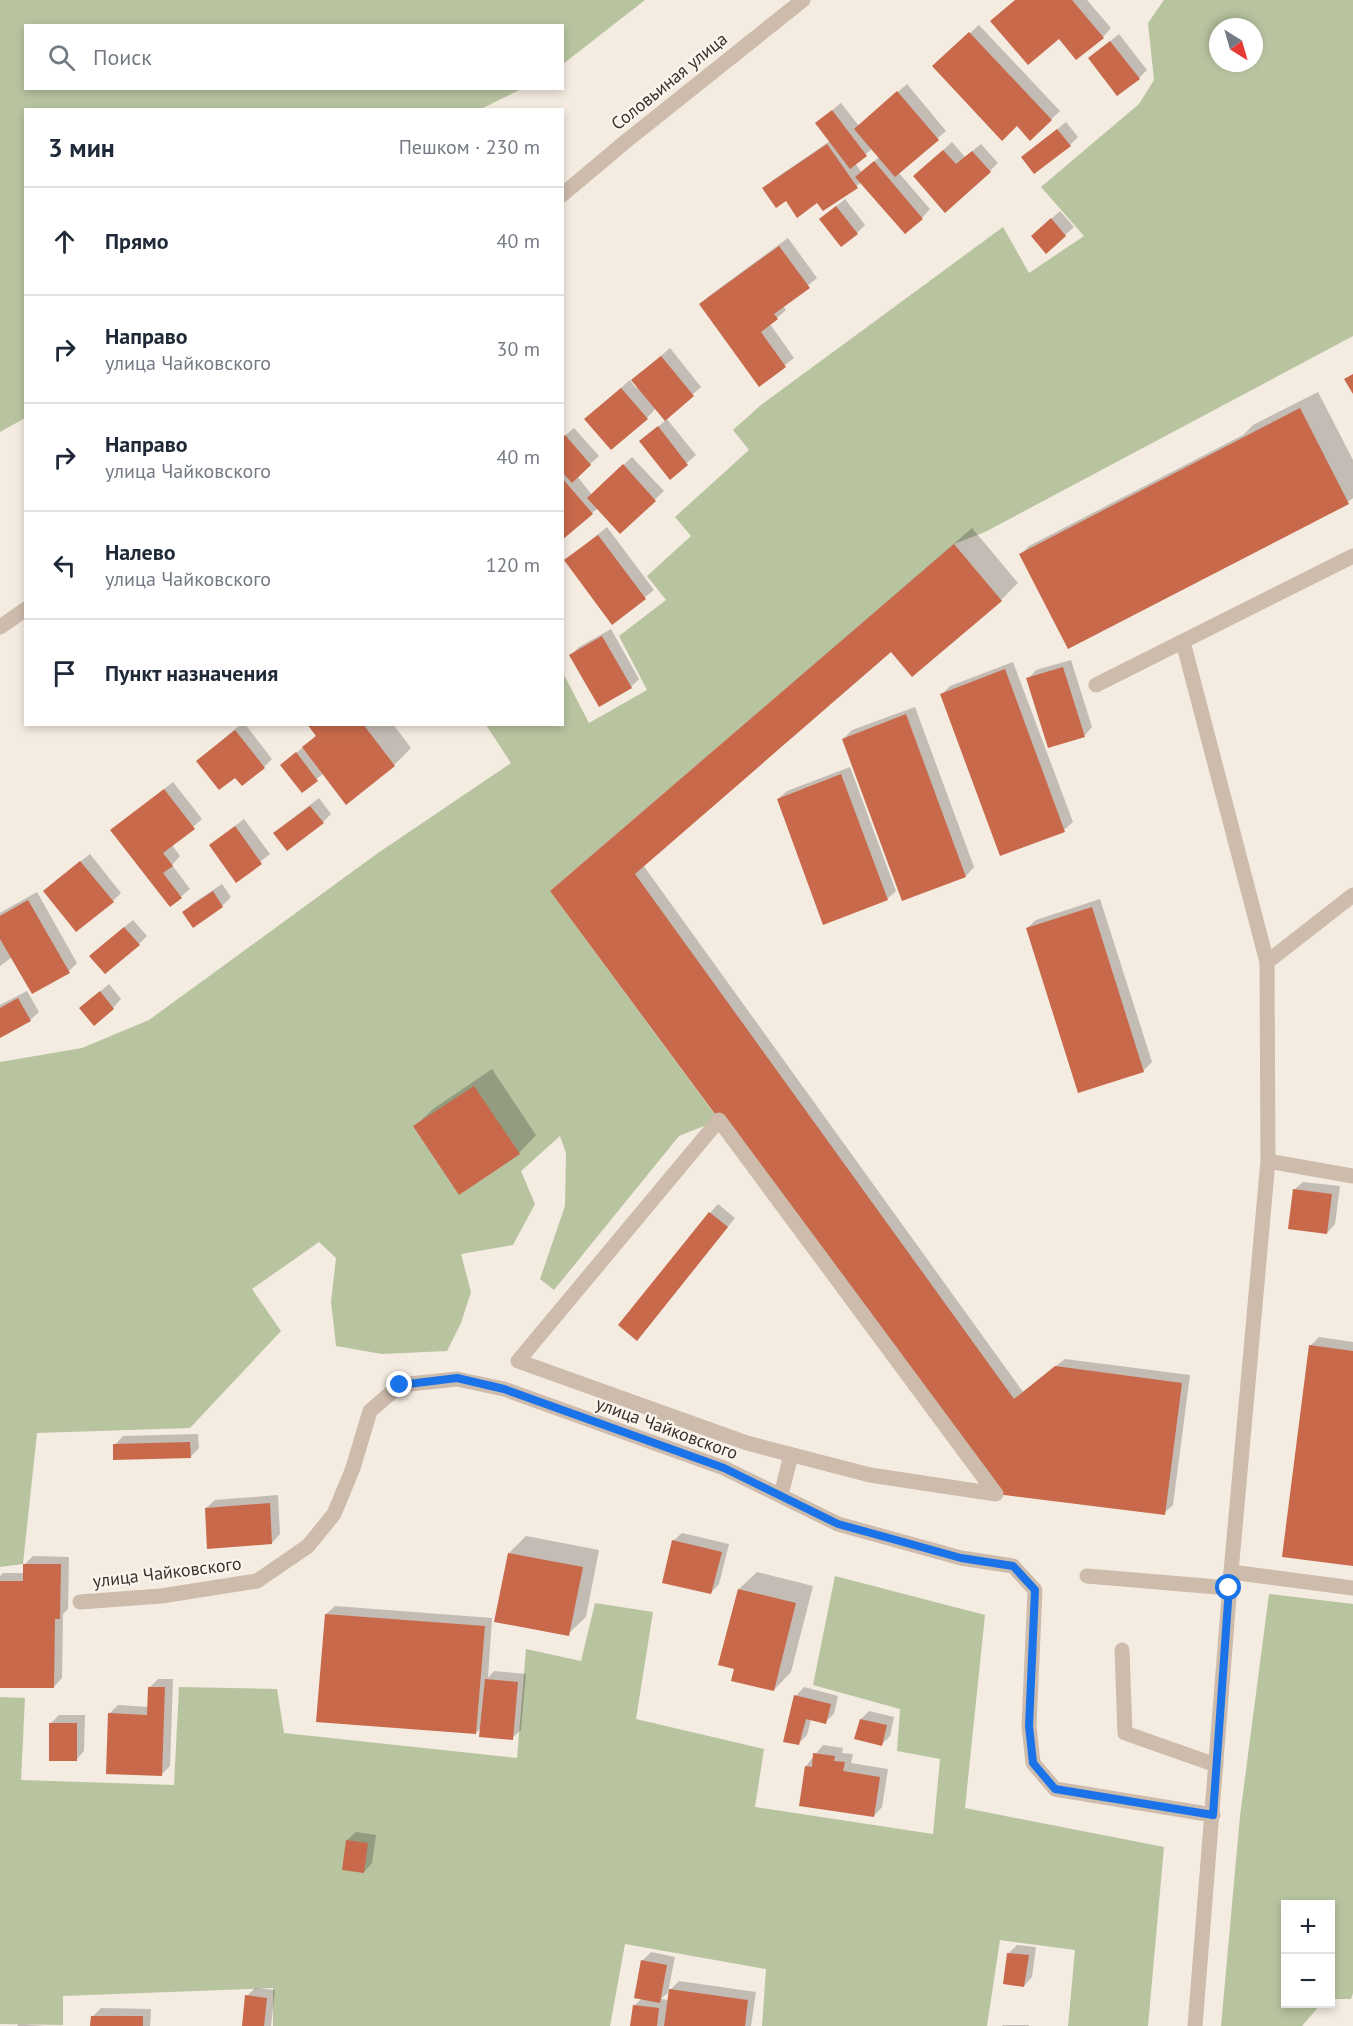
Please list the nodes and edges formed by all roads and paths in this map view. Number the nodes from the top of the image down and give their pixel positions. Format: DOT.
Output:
graph roads {
  1 [pos="803,0"];
  2 [pos="564,193"];
  3 [pos="1353,556"];
  4 [pos="24,610"];
  5 [pos="0,627"];
  6 [pos="1183,642"];
  7 [pos="1096,685"];
  8 [pos="1353,896"];
  9 [pos="1267,962"];
  10 [pos="1268,1161"];
  11 [pos="1353,1176"];
  12 [pos="791,1455"];
  13 [pos="781,1495"];
  14 [pos="1231,1572"];
  15 [pos="1087,1576"];
  16 [pos="1229,1588"];
  17 [pos="1353,1588"];
  18 [pos="80,1602"];
  19 [pos="1122,1650"];
  20 [pos="1216,1765"];
  21 [pos="1213,1815"];
  22 [pos="1195,2026"];
  1 -- 2 [label="street, Соловьиная улица"];
  3 -- 6 [label="street"];
  4 -- 5 [label="street"];
  6 -- 7 [label="street"];
  6 -- 9 [label="street"];
  8 -- 9 [label="street"];
  9 -- 10 [label="street"];
  10 -- 11 [label="street"];
  10 -- 14 [label="street"];
  12 -- 12 [label="street"];
  12 -- 13 [label="street"];
  13 -- 18 [label="street, улица Чайковского"];
  13 -- 21 [label="street, улица Чайковского"];
  14 -- 16 [label="street"];
  14 -- 17 [label="street"];
  15 -- 16 [label="street"];
  16 -- 20 [label="street"];
  19 -- 20 [label="street"];
  20 -- 21 [label="street"];
  21 -- 22 [label="street"];
}
